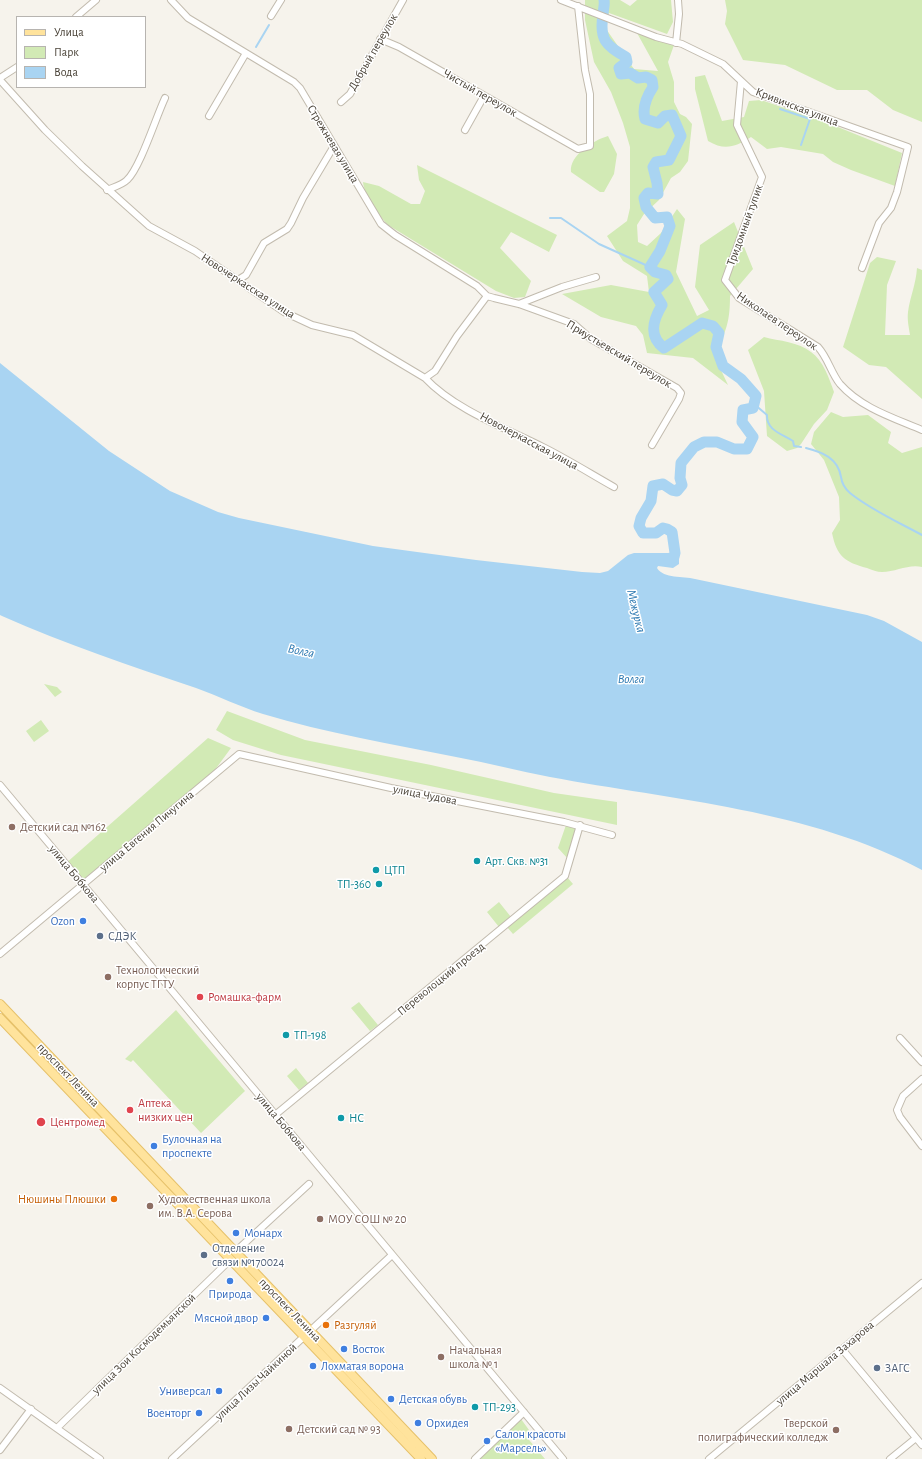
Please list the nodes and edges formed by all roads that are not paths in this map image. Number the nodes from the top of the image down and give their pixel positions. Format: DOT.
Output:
graph roads {
  1 [pos="96,0"];
  2 [pos="171,0"];
  3 [pos="281,0"];
  4 [pos="403,0"];
  5 [pos="561,0"];
  6 [pos="678,0"];
  7 [pos="578,6"];
  8 [pos="77,16"];
  9 [pos="271,16"];
  10 [pos="380,39"];
  11 [pos="676,43"];
  12 [pos="246,53"];
  13 [pos="16,67"];
  14 [pos="0,79"];
  15 [pos="741,81"];
  16 [pos="484,96"];
  17 [pos="165,98"];
  18 [pos="342,102"];
  19 [pos="209,116"];
  20 [pos="464,130"];
  21 [pos="334,146"];
  22 [pos="107,190"];
  23 [pos="862,268"];
  24 [pos="596,277"];
  25 [pos="238,280"];
  26 [pos="725,280"];
  27 [pos="487,296"];
  28 [pos="519,304"];
  29 [pos="425,378"];
  30 [pos="922,430"];
  31 [pos="652,444"];
  32 [pos="614,488"];
  33 [pos="239,754"];
  34 [pos="0,786"];
  35 [pos="580,825"];
  36 [pos="612,835"];
  37 [pos="83,885"];
  38 [pos="0,954"];
  39 [pos="0,1004"];
  40 [pos="0,1018"];
  41 [pos="900,1038"];
  42 [pos="922,1062"];
  43 [pos="922,1079"];
  44 [pos="276,1115"];
  45 [pos="922,1146"];
  46 [pos="309,1184"];
  47 [pos="392,1255"];
  48 [pos="236,1256"];
  49 [pos="922,1282"];
  50 [pos="308,1334"];
  51 [pos="842,1349"];
  52 [pos="0,1388"];
  53 [pos="31,1409"];
  54 [pos="524,1412"];
  55 [pos="57,1428"];
  56 [pos="916,1438"];
  57 [pos="922,1445"];
  58 [pos="0,1450"];
  59 [pos="100,1459"];
  60 [pos="172,1459"];
  61 [pos="421,1459"];
  62 [pos="432,1459"];
  63 [pos="475,1459"];
  64 [pos="563,1459"];
  65 [pos="708,1459"];
  66 [pos="890,1459"];
  1 -- 8 [label="street"];
  2 -- 12 [label="street, Стрежневая улица"];
  3 -- 9 [label="street"];
  4 -- 10 [label="street, Добрый переулок"];
  5 -- 7 [label="street, Кривичская улица"];
  6 -- 11 [label="street"];
  7 -- 11 [label="street, Кривичская улица"];
  7 -- 16 [label="street, Чистый переулок"];
  10 -- 16 [label="street, Чистый переулок"];
  10 -- 18 [label="street, Добрый переулок"];
  11 -- 15 [label="street, Кривичская улица"];
  12 -- 19 [label="street"];
  12 -- 21 [label="street, Стрежневая улица"];
  13 -- 14 [label="street"];
  14 -- 22 [label="street, Новочеркасская улица"];
  15 -- 23 [label="street, Кривичская улица"];
  15 -- 26 [label="street, Тридомный тупик"];
  16 -- 20 [label="street"];
  17 -- 22 [label="street"];
  21 -- 25 [label="street"];
  21 -- 27 [label="street, Стрежневая улица"];
  22 -- 25 [label="street, Новочеркасская улица"];
  24 -- 28 [label="street"];
  25 -- 29 [label="street, Новочеркасская улица"];
  26 -- 30 [label="street, Николаев переулок"];
  27 -- 28 [label="street, Приустьевский переулок"];
  27 -- 29 [label="street"];
  28 -- 31 [label="street, Приустьевский переулок"];
  29 -- 32 [label="street, Новочеркасская улица"];
  33 -- 35 [label="street, улица Чудова"];
  33 -- 37 [label="street, улица Евгения Пичугина"];
  34 -- 37 [label="street, улица Бобкова"];
  35 -- 36 [label="street, улица Чудова"];
  35 -- 44 [label="street, Переволоцкий проезд"];
  37 -- 38 [label="street, улица Евгения Пичугина"];
  37 -- 44 [label="street, улица Бобкова"];
  39 -- 48 [label="main road, проспект Ленина"];
  40 -- 48 [label="main road, проспект Ленина"];
  41 -- 42 [label="street"];
  43 -- 45 [label="street"];
  44 -- 47 [label="street, улица Бобкова"];
  46 -- 48 [label="street, улица Зои Космодемьянской"];
  47 -- 50 [label="street, улица Лизы Чайкиной"];
  47 -- 54 [label="street, улица Бобкова"];
  48 -- 50 [label="main road, проспект Ленина"];
  48 -- 55 [label="street, улица Зои Космодемьянской"];
  49 -- 51 [label="street, улица Маршала Захарова"];
  50 -- 60 [label="street, улица Лизы Чайкиной"];
  50 -- 61 [label="main road, проспект Ленина"];
  50 -- 62 [label="main road, проспект Ленина"];
  51 -- 56 [label="street"];
  51 -- 65 [label="street, улица Маршала Захарова"];
  52 -- 53 [label="street"];
  53 -- 55 [label="street"];
  53 -- 58 [label="street"];
  54 -- 63 [label="street"];
  54 -- 64 [label="street, улица Бобкова"];
  55 -- 59 [label="street"];
  56 -- 57 [label="street"];
  56 -- 66 [label="street"];
}
